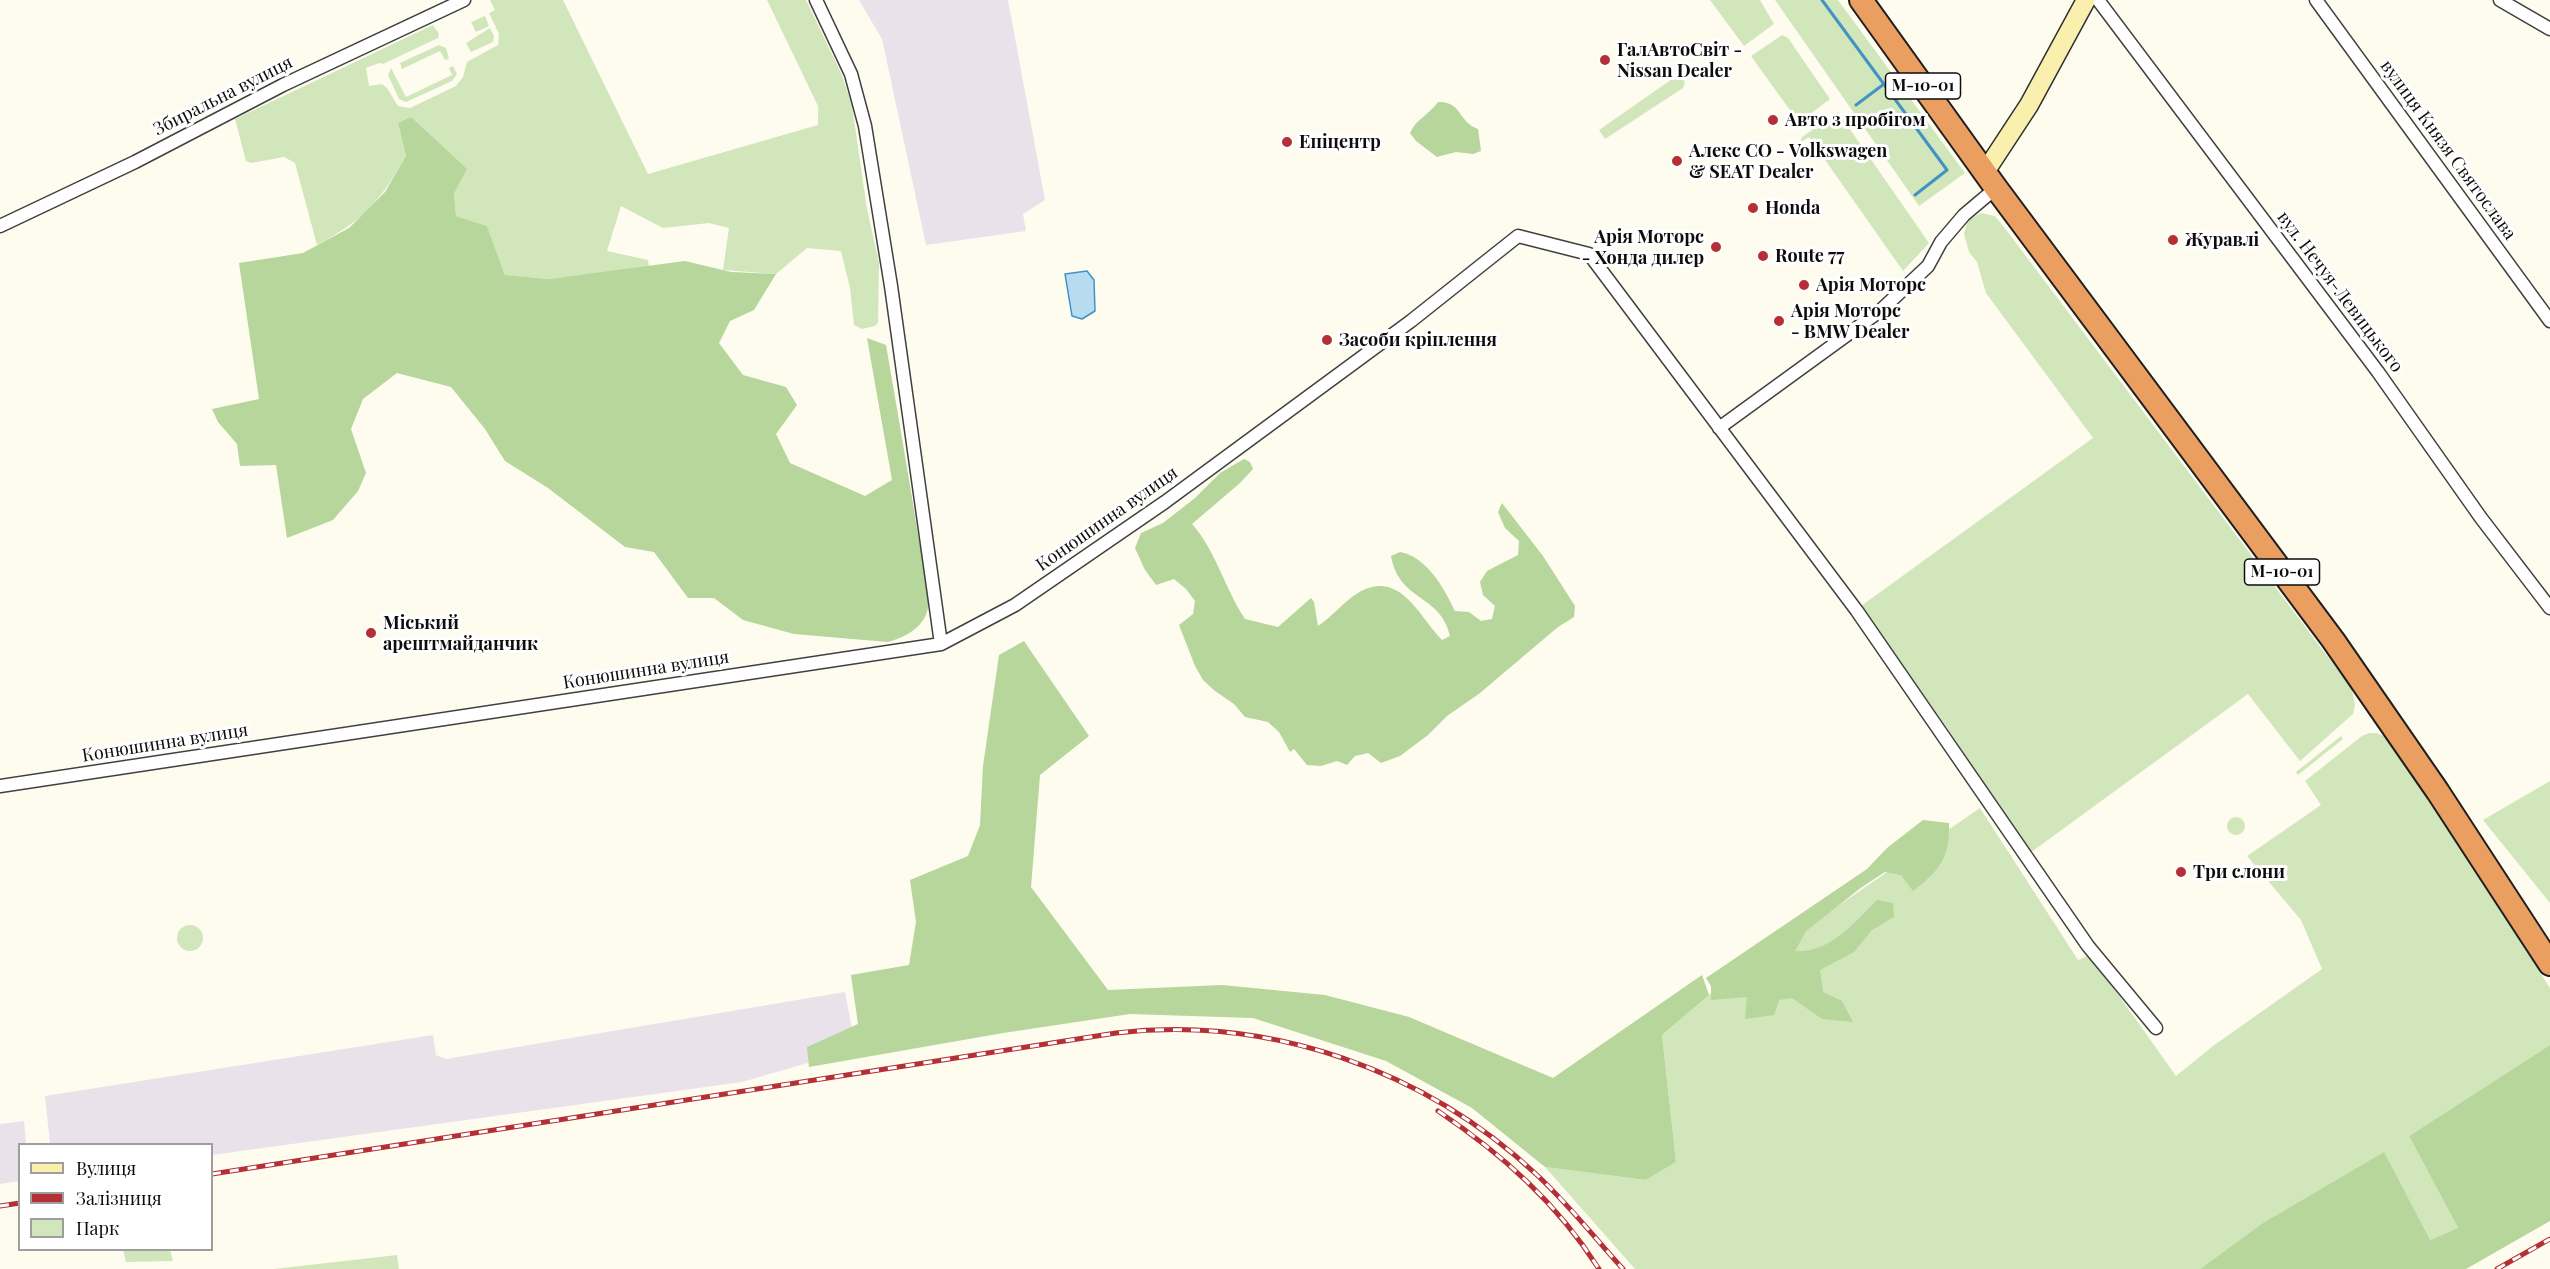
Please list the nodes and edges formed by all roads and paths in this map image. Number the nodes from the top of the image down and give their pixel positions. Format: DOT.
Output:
graph roads {
  1 [pos="464,0"];
  2 [pos="816,0"];
  3 [pos="1861,0"];
  4 [pos="2086,0"];
  5 [pos="2098,0"];
  6 [pos="2316,0"];
  7 [pos="2500,0"];
  8 [pos="2550,29"];
  9 [pos="1990,180"];
  10 [pos="0,226"];
  11 [pos="2550,321"];
  12 [pos="1719,428"];
  13 [pos="2550,608"];
  14 [pos="941,644"];
  15 [pos="0,786"];
  16 [pos="2550,964"];
  17 [pos="2156,1028"];
  1 -- 10 [label="street, Збиральна вулиця"];
  2 -- 14 [label="street"];
  3 -- 9 [label="highway, М-10-01"];
  4 -- 9 [label="main road"];
  5 -- 13 [label="street, вул. Нечуя-Левицького"];
  6 -- 11 [label="street, вулиця Князя Святослава"];
  7 -- 8 [label="street"];
  9 -- 12 [label="street"];
  9 -- 16 [label="highway, М-10-01"];
  12 -- 14 [label="street, Конюшинна вулиця"];
  12 -- 17 [label="street"];
  14 -- 15 [label="street, Конюшинна вулиця"];
}
